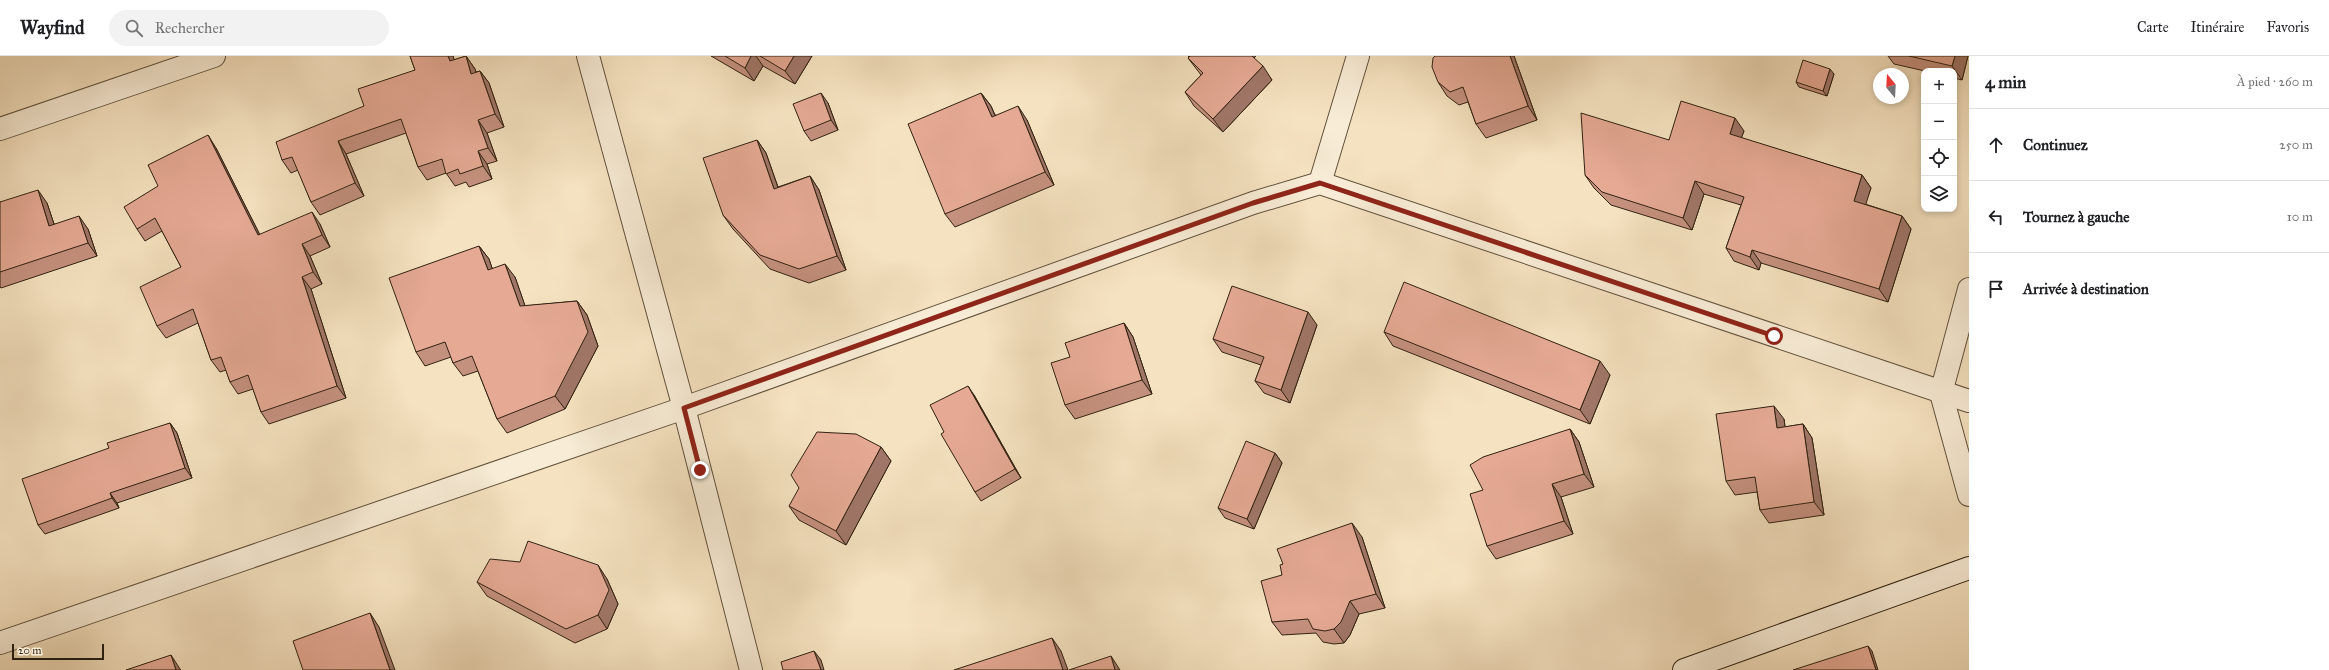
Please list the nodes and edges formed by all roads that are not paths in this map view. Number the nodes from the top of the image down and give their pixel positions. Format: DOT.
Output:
graph roads {
  1 [pos="214,56"];
  2 [pos="588,56"];
  3 [pos="1358,56"];
  4 [pos="0,129"];
  5 [pos="1320,183"];
  6 [pos="1969,289"];
  7 [pos="1941,393"];
  8 [pos="1969,401"];
  9 [pos="684,408"];
  10 [pos="1969,495"];
  11 [pos="1969,568"];
  12 [pos="0,643"];
  13 [pos="751,670"];
  14 [pos="1684,670"];
  1 -- 4 [label="street"];
  2 -- 9 [label="street"];
  3 -- 5 [label="street"];
  5 -- 7 [label="street"];
  5 -- 9 [label="street"];
  6 -- 7 [label="street"];
  7 -- 8 [label="street"];
  7 -- 10 [label="street"];
  9 -- 12 [label="street"];
  9 -- 13 [label="street"];
  11 -- 14 [label="street"];
}
